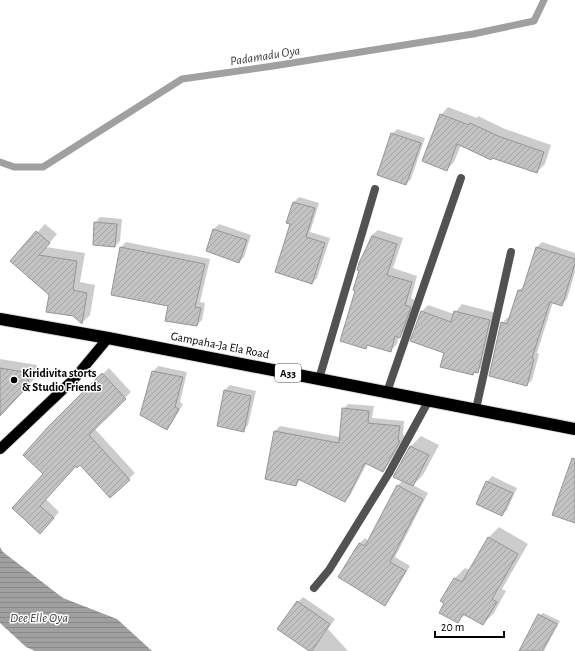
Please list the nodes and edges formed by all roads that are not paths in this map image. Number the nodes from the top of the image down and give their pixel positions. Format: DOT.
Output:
graph roads {
  1 [pos="461,178"];
  2 [pos="375,189"];
  3 [pos="511,252"];
  4 [pos="0,319"];
  5 [pos="108,338"];
  6 [pos="319,379"];
  7 [pos="386,392"];
  8 [pos="429,400"];
  9 [pos="476,409"];
  10 [pos="575,429"];
  11 [pos="0,449"];
  12 [pos="314,588"];
  1 -- 7 [label="lane"];
  2 -- 6 [label="lane"];
  3 -- 9 [label="lane"];
  4 -- 5 [label="highway, Gampaha-Ja Ela Road / A33"];
  5 -- 6 [label="highway, Gampaha-Ja Ela Road / A33"];
  5 -- 11 [label="main road"];
  6 -- 7 [label="highway, Gampaha-Ja Ela Road / A33"];
  7 -- 8 [label="highway, Gampaha-Ja Ela Road / A33"];
  8 -- 9 [label="highway, Gampaha-Ja Ela Road / A33"];
  8 -- 12 [label="lane"];
  9 -- 10 [label="highway, Gampaha-Ja Ela Road / A33"];
}
